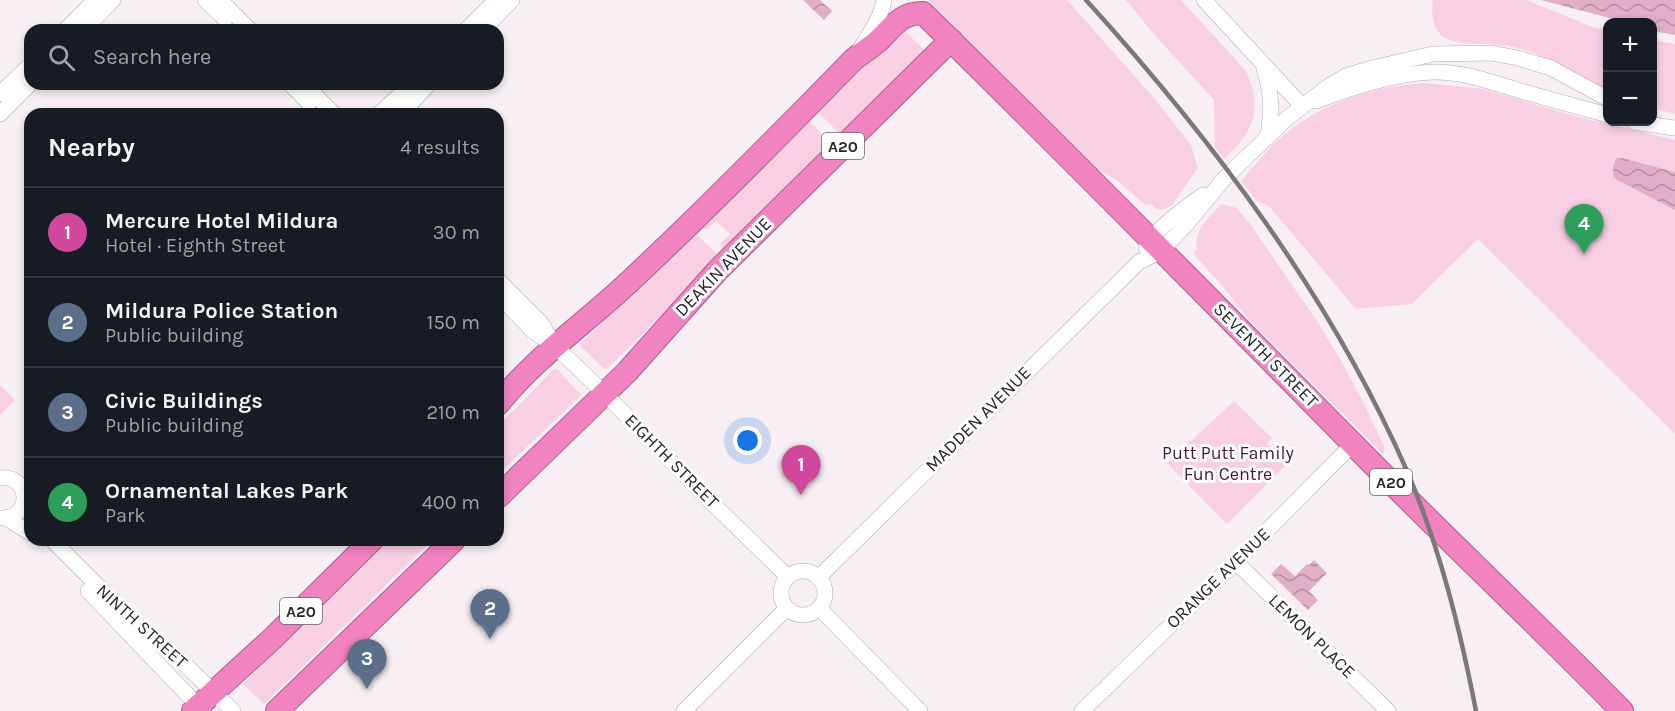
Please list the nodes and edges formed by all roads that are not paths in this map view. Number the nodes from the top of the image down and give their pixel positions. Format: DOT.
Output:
graph roads {
  1 [pos="94,0"];
  2 [pos="113,0"];
  3 [pos="206,0"];
  4 [pos="220,0"];
  5 [pos="496,0"];
  6 [pos="512,0"];
  7 [pos="884,0"];
  8 [pos="1204,0"];
  9 [pos="917,6"];
  10 [pos="72,24"];
  11 [pos="90,24"];
  12 [pos="230,24"];
  13 [pos="244,24"];
  14 [pos="472,24"];
  15 [pos="489,24"];
  16 [pos="951,40"];
  17 [pos="1424,56"];
  18 [pos="854,59"];
  19 [pos="1262,63"];
  20 [pos="24,71"];
  21 [pos="1425,73"];
  22 [pos="24,90"];
  23 [pos="296,90"];
  24 [pos="310,90"];
  25 [pos="405,90"];
  26 [pos="423,90"];
  27 [pos="0,94"];
  28 [pos="1603,96"];
  29 [pos="1302,106"];
  30 [pos="314,108"];
  31 [pos="328,108"];
  32 [pos="386,108"];
  33 [pos="407,108"];
  34 [pos="0,114"];
  35 [pos="1603,114"];
  36 [pos="1657,117"];
  37 [pos="1675,123"];
  38 [pos="1657,125"];
  39 [pos="1675,128"];
  40 [pos="1268,136"];
  41 [pos="1156,245"];
  42 [pos="504,286"];
  43 [pos="504,301"];
  44 [pos="555,346"];
  45 [pos="605,394"];
  46 [pos="504,397"];
  47 [pos="1353,444"];
  48 [pos="1,477"];
  49 [pos="504,491"];
  50 [pos="24,495"];
  51 [pos="24,509"];
  52 [pos="2,518"];
  53 [pos="24,530"];
  54 [pos="44,546"];
  55 [pos="58,546"];
  56 [pos="366,546"];
  57 [pos="447,546"];
  58 [pos="1236,562"];
  59 [pos="788,577"];
  60 [pos="818,578"];
  61 [pos="787,608"];
  62 [pos="819,608"];
  63 [pos="202,705"];
  64 [pos="233,711"];
  65 [pos="277,711"];
  66 [pos="684,711"];
  67 [pos="920,711"];
  68 [pos="1082,711"];
  69 [pos="1388,711"];
  70 [pos="1622,711"];
  1 -- 10 [label="street"];
  2 -- 11 [label="street"];
  3 -- 12 [label="street"];
  4 -- 13 [label="street"];
  5 -- 14 [label="street"];
  6 -- 15 [label="street"];
  7 -- 18 [label="street"];
  8 -- 19 [label="street"];
  9 -- 16 [label="highway, SEVENTH STREET / A20"];
  9 -- 18 [label="highway, A20"];
  16 -- 41 [label="highway, SEVENTH STREET / A20"];
  16 -- 45 [label="highway, DEAKIN AVENUE / A20"];
  17 -- 21 [label="street"];
  17 -- 28 [label="street, MADDEN AVENUE"];
  17 -- 29 [label="street, MADDEN AVENUE"];
  18 -- 44 [label="highway, A20"];
  19 -- 29 [label="street"];
  19 -- 40 [label="street"];
  20 -- 27 [label="street"];
  21 -- 29 [label="street"];
  21 -- 35 [label="street"];
  22 -- 34 [label="street"];
  23 -- 30 [label="street"];
  24 -- 31 [label="street"];
  25 -- 32 [label="street"];
  26 -- 33 [label="street"];
  29 -- 40 [label="street, MADDEN AVENUE"];
  36 -- 37 [label="street"];
  38 -- 39 [label="street"];
  40 -- 41 [label="street, MADDEN AVENUE"];
  41 -- 47 [label="highway, SEVENTH STREET / A20"];
  41 -- 60 [label="street, MADDEN AVENUE"];
  42 -- 44 [label="street, EIGHTH STREET"];
  43 -- 44 [label="street, EIGHTH STREET"];
  44 -- 45 [label="street, EIGHTH STREET"];
  44 -- 46 [label="highway, A20"];
  45 -- 49 [label="highway, DEAKIN AVENUE / A20"];
  45 -- 59 [label="street, EIGHTH STREET"];
  47 -- 58 [label="street, ORANGE AVENUE"];
  47 -- 70 [label="highway, SEVENTH STREET / A20"];
  48 -- 50 [label="street"];
  51 -- 52 [label="street"];
  52 -- 53 [label="street"];
  54 -- 63 [label="street, NINTH STREET"];
  55 -- 63 [label="street, NINTH STREET"];
  56 -- 63 [label="highway, A20"];
  57 -- 65 [label="highway"];
  58 -- 68 [label="street, ORANGE AVENUE"];
  58 -- 69 [label="street, LEMON PLACE"];
  59 -- 60 [label="street"];
  59 -- 61 [label="street"];
  60 -- 62 [label="street"];
  61 -- 62 [label="street"];
  61 -- 66 [label="street"];
  62 -- 67 [label="street"];
  63 -- 64 [label="street, NINTH STREET"];
}
